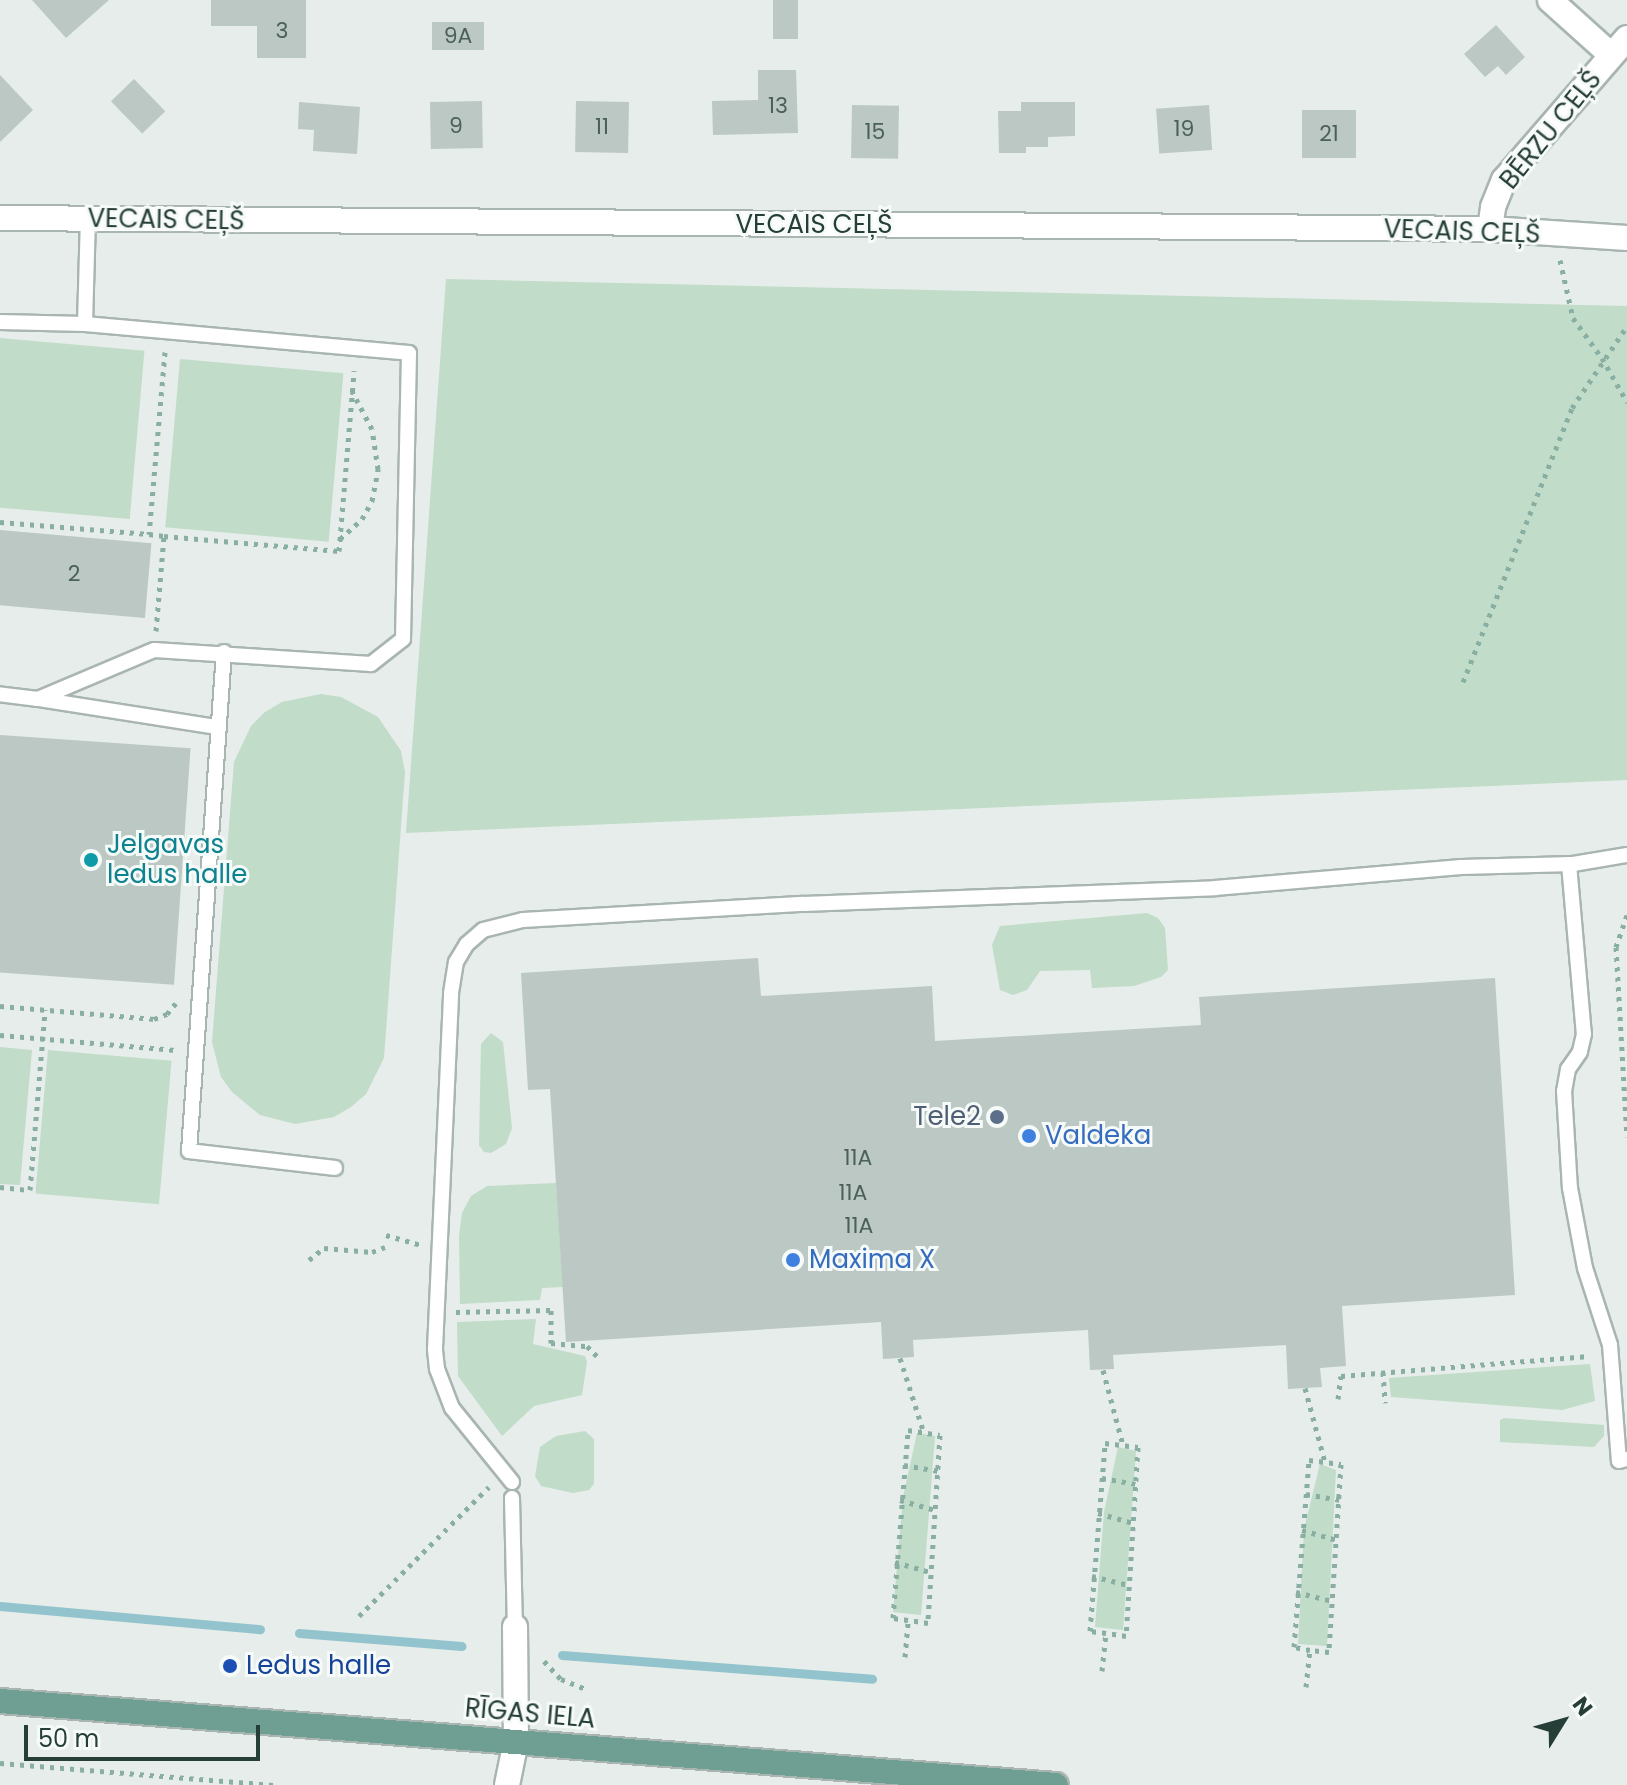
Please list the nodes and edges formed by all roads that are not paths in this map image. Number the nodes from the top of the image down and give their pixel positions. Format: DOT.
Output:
graph roads {
  1 [pos="1550,0"];
  2 [pos="1619,47"];
  3 [pos="0,218"];
  4 [pos="88,219"];
  5 [pos="1490,229"];
  6 [pos="1627,238"];
  7 [pos="0,322"];
  8 [pos="85,324"];
  9 [pos="224,652"];
  10 [pos="0,694"];
  11 [pos="38,699"];
  12 [pos="217,727"];
  13 [pos="1627,855"];
  14 [pos="1569,864"];
  15 [pos="335,1168"];
  16 [pos="1627,1459"];
  17 [pos="508,1477"];
  18 [pos="512,1498"];
  19 [pos="515,1627"];
  20 [pos="0,1701"];
  21 [pos="516,1741"];
  22 [pos="507,1785"];
  23 [pos="1056,1785"];
  1 -- 2 [label="street"];
  2 -- 5 [label="street, BĒRZU CEĻŠ"];
  3 -- 4 [label="street, VECAIS CEĻŠ"];
  4 -- 5 [label="street, VECAIS CEĻŠ"];
  4 -- 8 [label="lane"];
  5 -- 6 [label="street, VECAIS CEĻŠ"];
  7 -- 8 [label="lane"];
  8 -- 9 [label="lane"];
  9 -- 11 [label="lane"];
  9 -- 12 [label="lane"];
  10 -- 11 [label="lane"];
  11 -- 12 [label="lane"];
  12 -- 15 [label="lane"];
  13 -- 14 [label="lane"];
  14 -- 16 [label="lane"];
  14 -- 17 [label="lane"];
  18 -- 19 [label="lane"];
  19 -- 21 [label="street"];
  20 -- 21 [label="main road, RĪGAS IELA"];
  21 -- 22 [label="street"];
  21 -- 23 [label="main road, RĪGAS IELA"];
}
